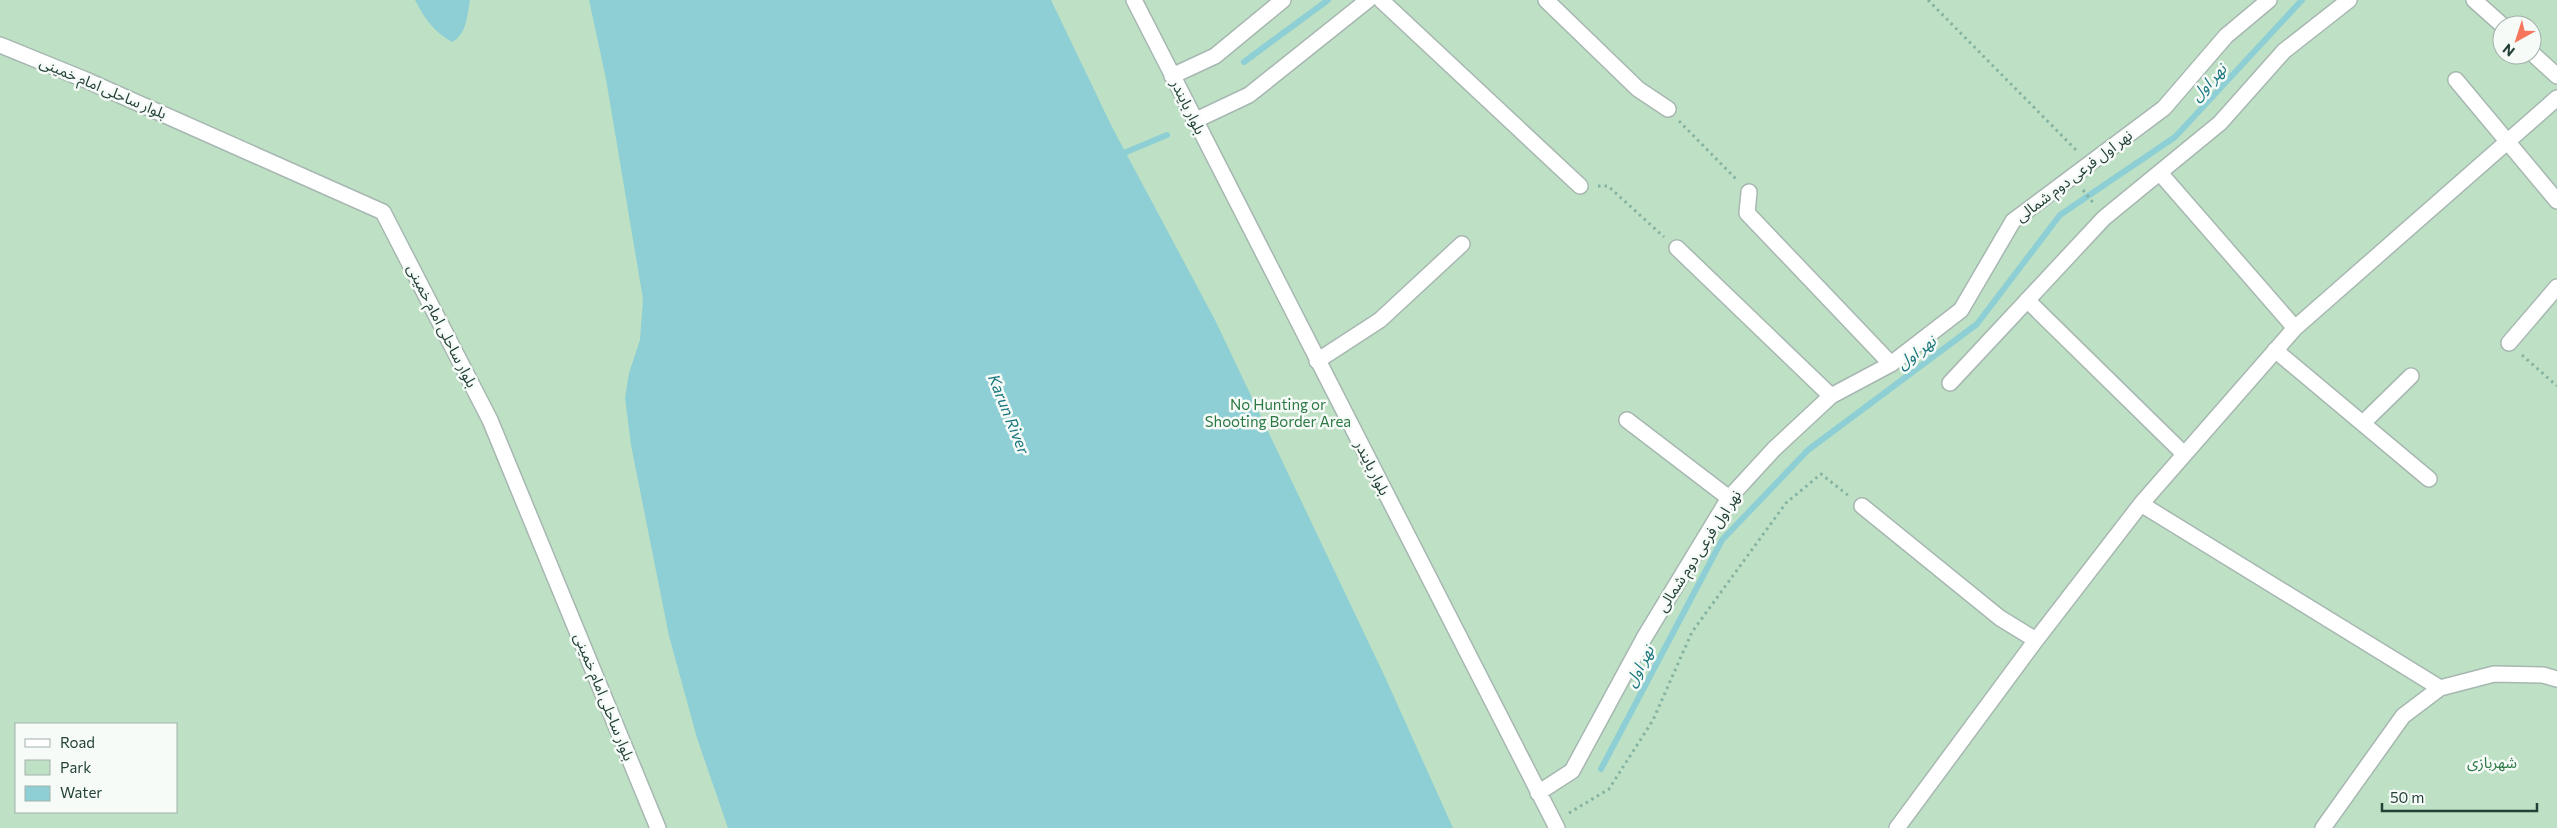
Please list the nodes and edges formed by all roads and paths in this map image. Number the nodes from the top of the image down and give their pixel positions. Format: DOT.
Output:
graph roads {
  1 [pos="1134,0"];
  2 [pos="1283,0"];
  3 [pos="1368,0"];
  4 [pos="1381,0"];
  5 [pos="1546,0"];
  6 [pos="1928,0"];
  7 [pos="2269,0"];
  8 [pos="2349,0"];
  9 [pos="2474,0"];
  10 [pos="2492,16"];
  11 [pos="0,44"];
  12 [pos="2542,62"];
  13 [pos="1172,76"];
  14 [pos="2557,76"];
  15 [pos="2456,80"];
  16 [pos="2557,98"];
  17 [pos="1668,109"];
  18 [pos="1194,121"];
  19 [pos="2508,141"];
  20 [pos="2089,164"];
  21 [pos="2160,173"];
  22 [pos="2080,185"];
  23 [pos="1580,186"];
  24 [pos="1749,192"];
  25 [pos="2557,201"];
  26 [pos="2097,208"];
  27 [pos="1462,244"];
  28 [pos="1677,248"];
  29 [pos="2557,287"];
  30 [pos="2027,300"];
  31 [pos="2295,328"];
  32 [pos="2509,343"];
  33 [pos="2275,350"];
  34 [pos="1317,361"];
  35 [pos="1891,364"];
  36 [pos="2411,376"];
  37 [pos="1950,383"];
  38 [pos="2557,386"];
  39 [pos="1831,396"];
  40 [pos="1627,420"];
  41 [pos="2363,423"];
  42 [pos="2184,454"];
  43 [pos="2429,479"];
  44 [pos="1729,498"];
  45 [pos="2141,504"];
  46 [pos="1862,506"];
  47 [pos="2036,640"];
  48 [pos="2557,679"];
  49 [pos="2440,688"];
  50 [pos="1538,793"];
  51 [pos="1555,825"];
  52 [pos="658,828"];
  53 [pos="1897,828"];
  54 [pos="2323,828"];
  1 -- 13 [label="street, بلوار بایندر"];
  2 -- 13 [label="street"];
  3 -- 18 [label="street"];
  4 -- 23 [label="street"];
  5 -- 17 [label="street"];
  6 -- 20 [label="path"];
  7 -- 20 [label="street, نهر اول فرعی دوم شمالی"];
  8 -- 21 [label="street"];
  9 -- 10 [label="street"];
  11 -- 52 [label="street, بلوار ساحلی امام خمینی"];
  12 -- 14 [label="street"];
  13 -- 18 [label="street, بلوار بایندر"];
  15 -- 19 [label="street"];
  16 -- 19 [label="street"];
  17 -- 24 [label="path"];
  18 -- 34 [label="street, بلوار بایندر"];
  19 -- 25 [label="street"];
  19 -- 31 [label="street"];
  20 -- 35 [label="street, نهر اول فرعی دوم شمالی"];
  21 -- 30 [label="street"];
  21 -- 31 [label="street"];
  22 -- 26 [label="path"];
  23 -- 28 [label="path"];
  24 -- 35 [label="street"];
  27 -- 34 [label="street"];
  28 -- 39 [label="street"];
  29 -- 32 [label="street"];
  30 -- 37 [label="street"];
  30 -- 42 [label="street"];
  31 -- 33 [label="street"];
  32 -- 38 [label="path"];
  33 -- 41 [label="street"];
  33 -- 42 [label="street"];
  34 -- 50 [label="street, بلوار بایندر"];
  35 -- 39 [label="street, نهر اول فرعی دوم شمالی"];
  36 -- 41 [label="street"];
  39 -- 44 [label="street, نهر اول فرعی دوم شمالی"];
  40 -- 44 [label="street"];
  41 -- 43 [label="street"];
  42 -- 45 [label="street"];
  44 -- 50 [label="street, نهر اول فرعی دوم شمالی"];
  45 -- 47 [label="street"];
  45 -- 49 [label="street"];
  46 -- 47 [label="street"];
  46 -- 51 [label="path"];
  47 -- 53 [label="street"];
  48 -- 49 [label="street"];
  49 -- 54 [label="street"];
  50 -- 51 [label="street, بلوار بایندر"];
}
